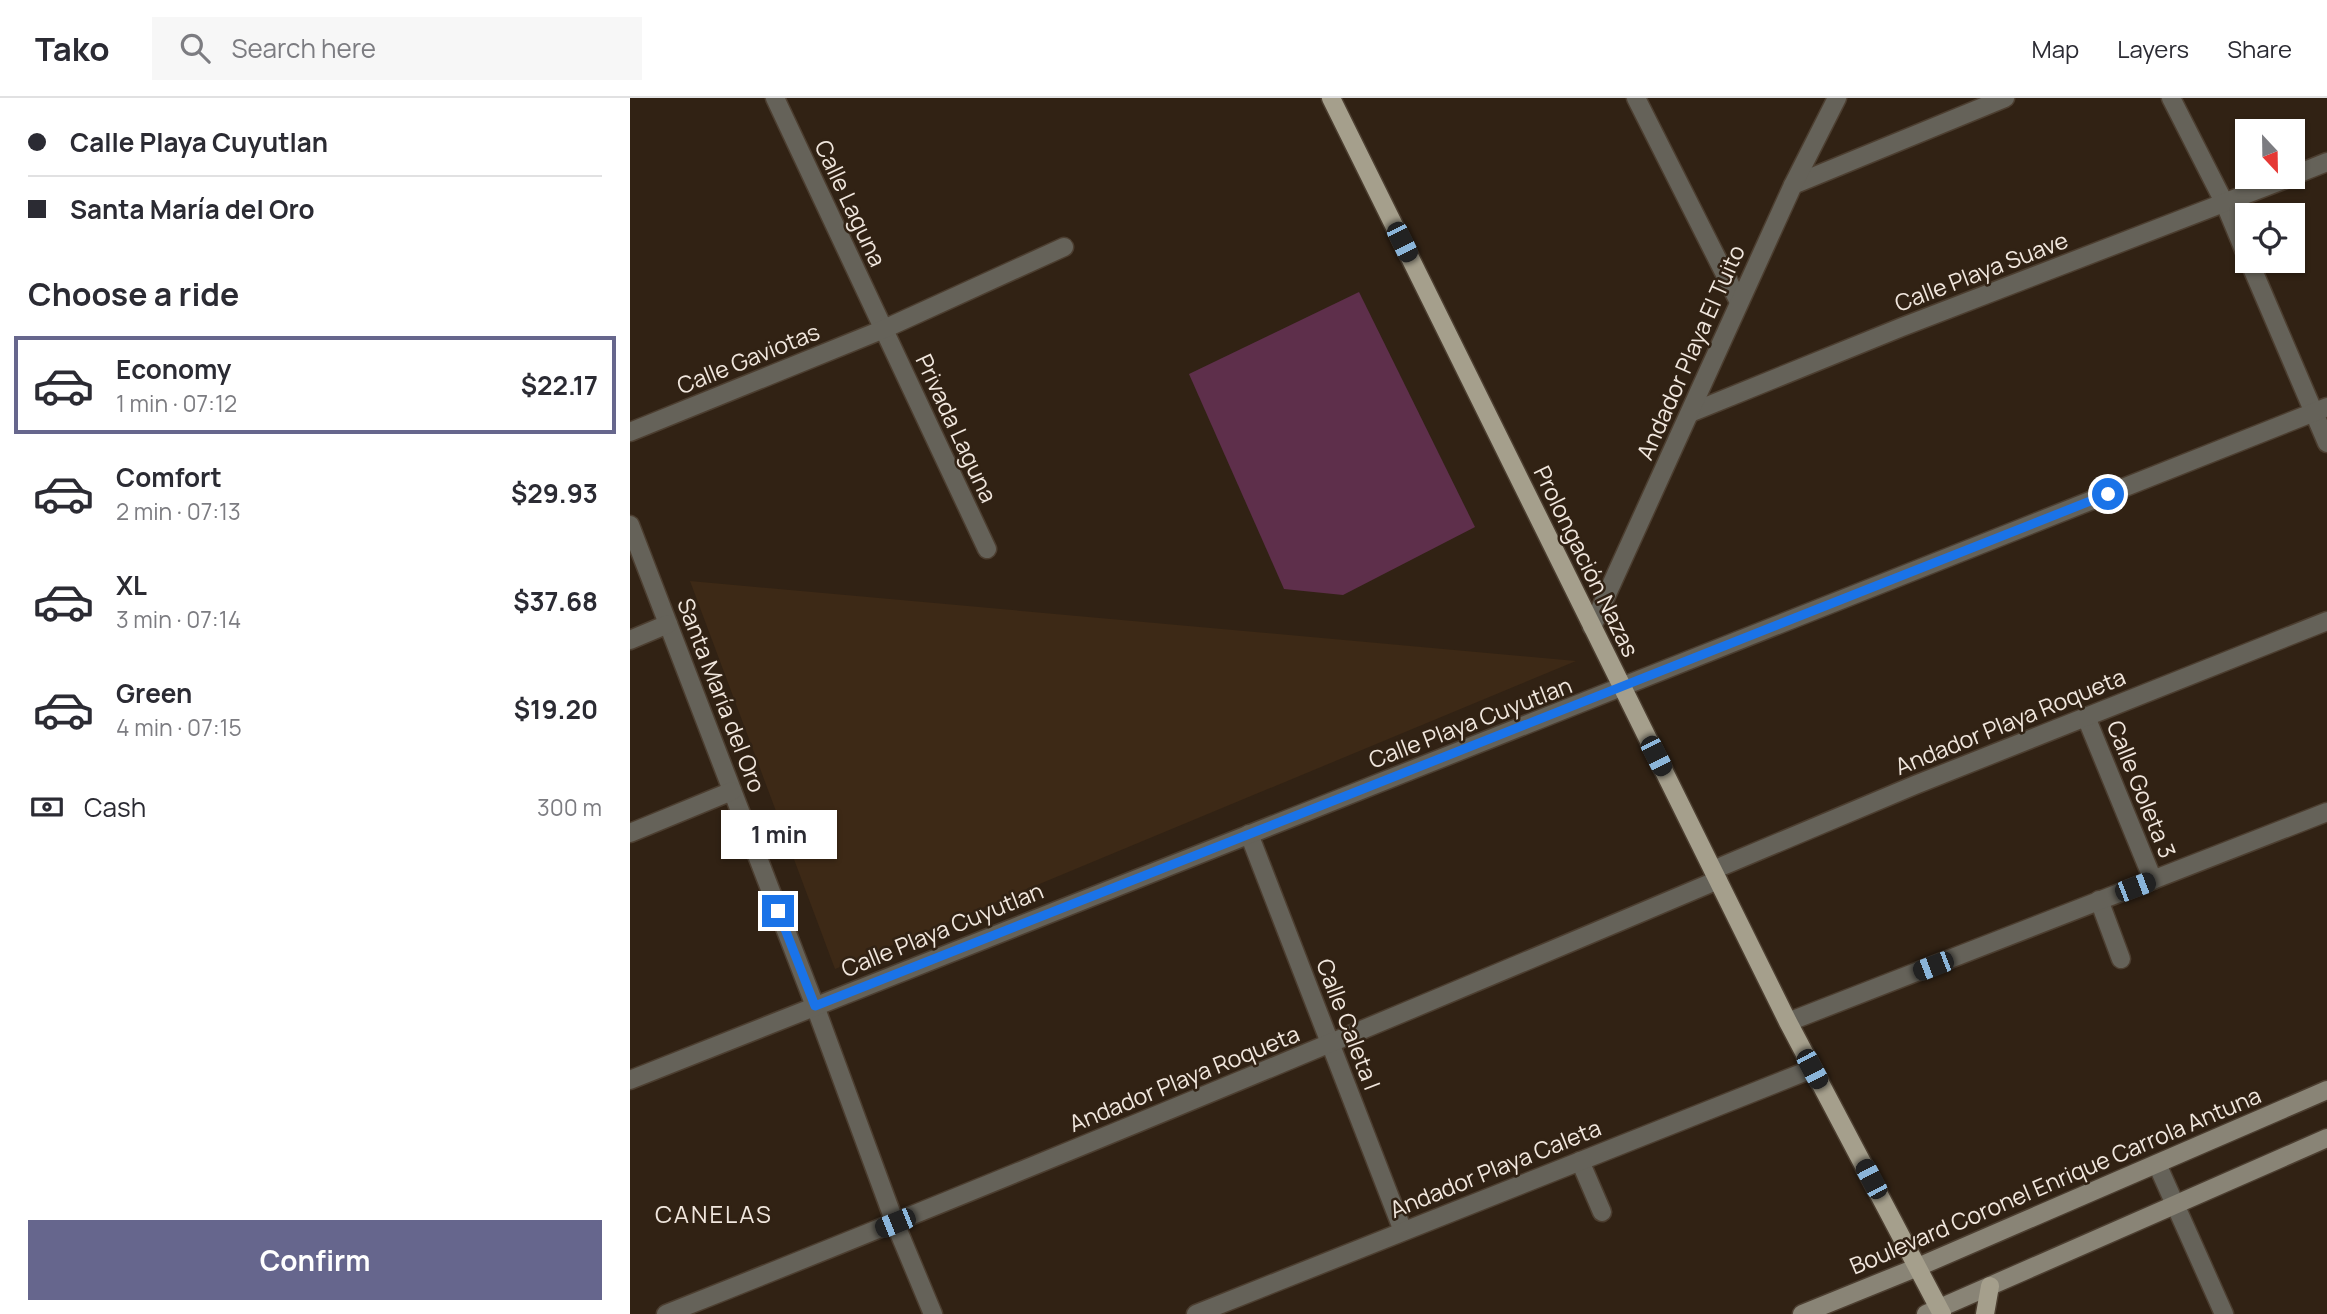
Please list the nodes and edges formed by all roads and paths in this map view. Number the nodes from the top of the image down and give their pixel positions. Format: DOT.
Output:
graph roads {
  1 [pos="775,98"];
  2 [pos="1331,98"];
  3 [pos="1636,98"];
  4 [pos="1837,98"];
  5 [pos="2005,98"];
  6 [pos="2171,98"];
  7 [pos="2327,162"];
  8 [pos="2305,171"];
  9 [pos="1793,185"];
  10 [pos="2262,189"];
  11 [pos="2225,204"];
  12 [pos="2235,228"];
  13 [pos="1064,247"];
  14 [pos="2255,273"];
  15 [pos="1739,302"];
  16 [pos="884,329"];
  17 [pos="2320,410"];
  18 [pos="1690,413"];
  19 [pos="630,432"];
  20 [pos="2327,443"];
  21 [pos="630,525"];
  22 [pos="987,549"];
  23 [pos="2327,621"];
  24 [pos="668,624"];
  25 [pos="1592,627"];
  26 [pos="630,640"];
  27 [pos="1622,688"];
  28 [pos="2086,717"];
  29 [pos="732,791"];
  30 [pos="2327,812"];
  31 [pos="630,832"];
  32 [pos="1250,834"];
  33 [pos="1716,875"];
  34 [pos="2153,880"];
  35 [pos="2099,900"];
  36 [pos="2121,959"];
  37 [pos="815,1006"];
  38 [pos="1788,1022"];
  39 [pos="1330,1044"];
  40 [pos="1812,1069"];
  41 [pos="630,1080"];
  42 [pos="2327,1090"];
  43 [pos="2327,1138"];
  44 [pos="1580,1161"];
  45 [pos="2157,1164"];
  46 [pos="2176,1205"];
  47 [pos="1602,1212"];
  48 [pos="895,1223"];
  49 [pos="1403,1231"];
  50 [pos="1918,1267"];
  51 [pos="1990,1286"];
  52 [pos="1936,1312"];
  53 [pos="666,1314"];
  54 [pos="933,1314"];
  55 [pos="1196,1314"];
  56 [pos="1802,1314"];
  57 [pos="1985,1314"];
  58 [pos="2224,1314"];
  1 -- 16 [label="street, Calle Laguna"];
  2 -- 25 [label="main road, Prolongación Nazas"];
  3 -- 15 [label="street"];
  4 -- 9 [label="street, Andador Playa El Tuito"];
  5 -- 9 [label="street"];
  6 -- 11 [label="street"];
  7 -- 8 [label="street, Calle Playa Suave"];
  9 -- 15 [label="street, Andador Playa El Tuito"];
  10 -- 11 [label="street, Calle Playa Suave"];
  11 -- 12 [label="street"];
  11 -- 18 [label="street, Calle Playa Suave"];
  13 -- 16 [label="street, Calle Gaviotas"];
  14 -- 17 [label="street"];
  15 -- 18 [label="street, Andador Playa El Tuito"];
  16 -- 19 [label="street, Calle Gaviotas"];
  16 -- 22 [label="street, Privada Laguna"];
  17 -- 20 [label="street"];
  17 -- 27 [label="street, Calle Playa Cuyutlan"];
  18 -- 25 [label="street, Andador Playa El Tuito"];
  21 -- 24 [label="street, Santa María del Oro"];
  23 -- 28 [label="street, Andador Playa Roqueta"];
  24 -- 26 [label="street"];
  24 -- 29 [label="street, Santa María del Oro"];
  25 -- 27 [label="main road, Prolongación Nazas"];
  27 -- 32 [label="street, Calle Playa Cuyutlan"];
  27 -- 33 [label="main road, Prolongación Nazas"];
  28 -- 33 [label="street, Andador Playa Roqueta"];
  28 -- 34 [label="street, Calle Goleta 3"];
  29 -- 31 [label="street"];
  29 -- 37 [label="street, Santa María del Oro"];
  30 -- 34 [label="street"];
  32 -- 37 [label="street, Calle Playa Cuyutlan"];
  32 -- 39 [label="street, Calle Caleta I"];
  33 -- 38 [label="main road, Prolongación Nazas"];
  33 -- 39 [label="street, Andador Playa Roqueta"];
  34 -- 35 [label="street"];
  35 -- 36 [label="street"];
  35 -- 38 [label="street"];
  37 -- 41 [label="street, Calle Playa Cuyutlan"];
  37 -- 48 [label="street, Santa María del Oro"];
  38 -- 40 [label="main road, Prolongación Nazas"];
  39 -- 48 [label="street, Andador Playa Roqueta"];
  39 -- 49 [label="street, Calle Caleta I"];
  40 -- 44 [label="street, Andador Playa Caleta"];
  40 -- 50 [label="main road, Prolongación Nazas"];
  42 -- 45 [label="main road, Boulevard Coronel Enrique Carrola Antuna"];
  43 -- 46 [label="main road"];
  44 -- 47 [label="street"];
  44 -- 49 [label="street, Andador Playa Caleta"];
  45 -- 46 [label="street"];
  45 -- 50 [label="main road, Boulevard Coronel Enrique Carrola Antuna"];
  46 -- 51 [label="main road"];
  46 -- 58 [label="street"];
  48 -- 53 [label="street, Andador Playa Roqueta"];
  48 -- 54 [label="street, Santa María del Oro"];
  49 -- 55 [label="street, Andador Playa Caleta"];
  50 -- 52 [label="main road, Prolongación Nazas"];
  50 -- 56 [label="main road, Boulevard Coronel Enrique Carrola Antuna"];
  51 -- 52 [label="main road"];
  51 -- 57 [label="main road"];
}
